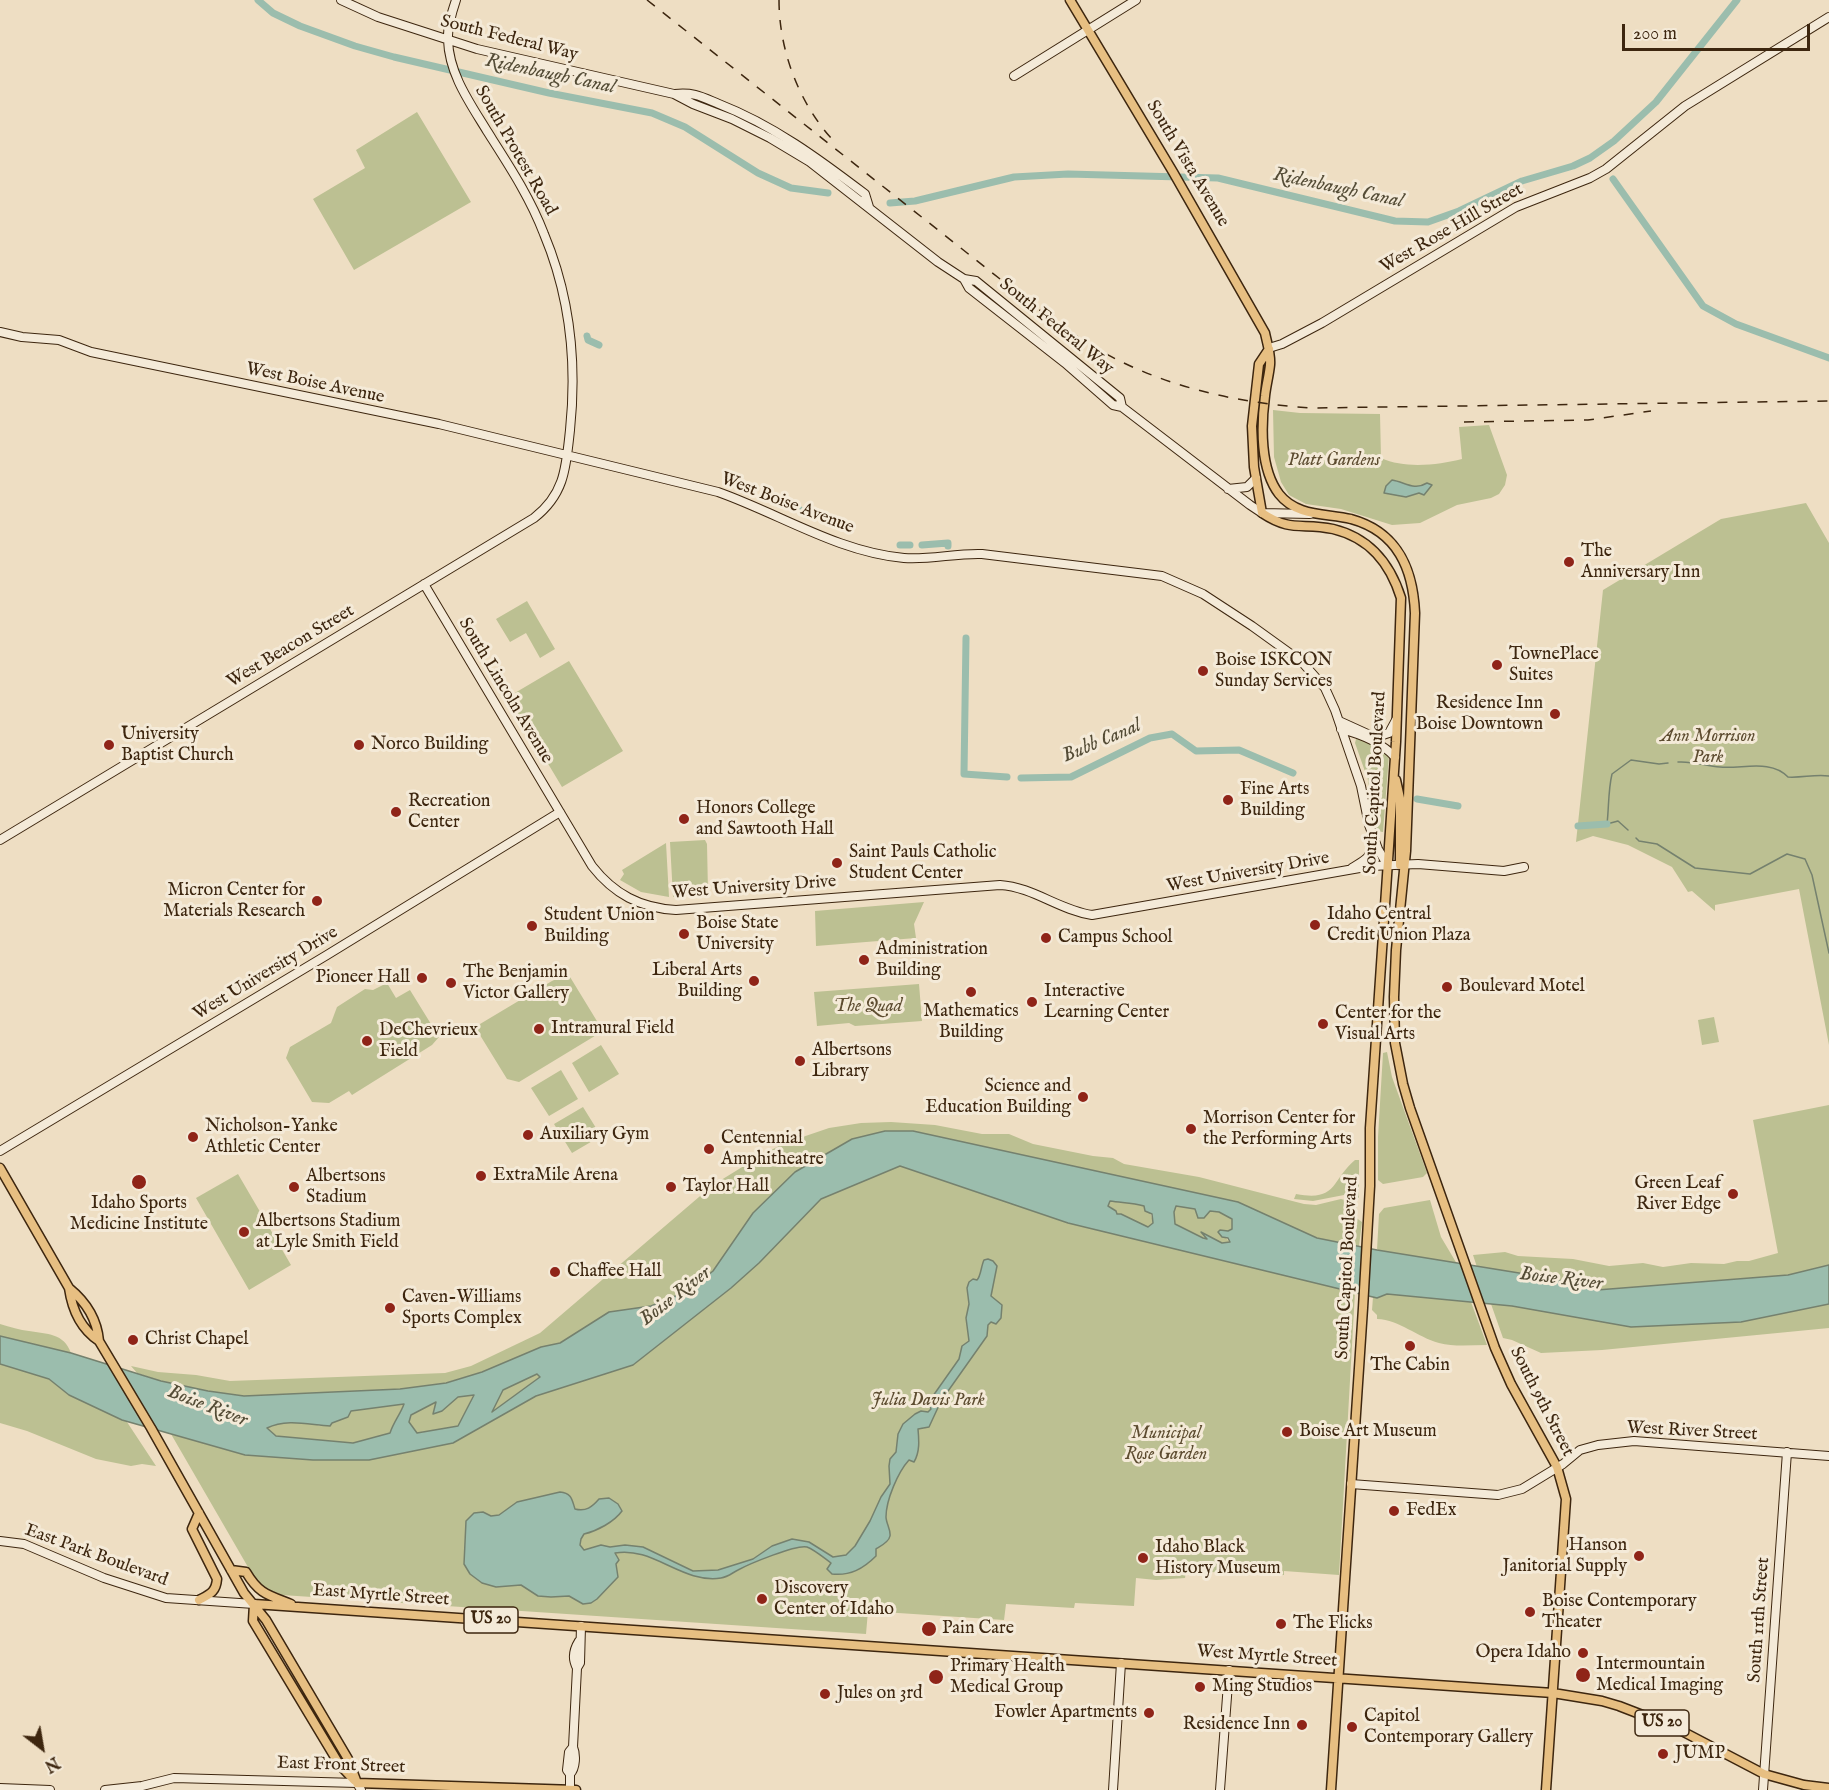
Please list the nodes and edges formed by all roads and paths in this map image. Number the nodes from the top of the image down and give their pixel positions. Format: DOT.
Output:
graph roads {
  1 [pos="341,0"];
  2 [pos="456,0"];
  3 [pos="1070,0"];
  4 [pos="1136,0"];
  5 [pos="1829,17"];
  6 [pos="1088,30"];
  7 [pos="448,40"];
  8 [pos="1014,76"];
  9 [pos="0,332"];
  10 [pos="1269,348"];
  11 [pos="568,455"];
  12 [pos="1256,478"];
  13 [pos="1228,489"];
  14 [pos="1262,513"];
  15 [pos="1314,514"];
  16 [pos="424,584"];
  17 [pos="1397,718"];
  18 [pos="1340,725"];
  19 [pos="1395,757"];
  20 [pos="1394,767"];
  21 [pos="560,812"];
  22 [pos="1369,825"];
  23 [pos="0,840"];
  24 [pos="1403,865"];
  25 [pos="1388,866"];
  26 [pos="1524,867"];
  27 [pos="1349,870"];
  28 [pos="1395,1043"];
  29 [pos="0,1151"];
  30 [pos="0,1168"];
  31 [pos="1787,1452"];
  32 [pos="1829,1456"];
  33 [pos="1557,1467"];
  34 [pos="1352,1484"];
  35 [pos="199,1513"];
  36 [pos="0,1541"];
  37 [pos="231,1570"];
  38 [pos="199,1600"];
  39 [pos="254,1604"];
  40 [pos="298,1606"];
  41 [pos="581,1626"];
  42 [pos="686,1633"];
  43 [pos="1121,1663"];
  44 [pos="1229,1670"];
  45 [pos="1338,1678"];
  46 [pos="1553,1693"];
  47 [pos="1764,1774"];
  48 [pos="414,1785"];
  49 [pos="359,1786"];
  50 [pos="0,1788"];
  51 [pos="1829,1788"];
  52 [pos="50,1790"];
  53 [pos="105,1790"];
  54 [pos="394,1790"];
  55 [pos="570,1790"];
  56 [pos="576,1790"];
  57 [pos="1113,1790"];
  58 [pos="1220,1790"];
  59 [pos="1331,1790"];
  60 [pos="1546,1790"];
  61 [pos="1763,1790"];
  1 -- 7 [label="street, South Federal Way"];
  2 -- 7 [label="street, South Protest Road"];
  3 -- 6 [label="main road, South Vista Avenue"];
  4 -- 6 [label="street"];
  5 -- 10 [label="street, West Rose Hill Street"];
  6 -- 8 [label="street"];
  6 -- 10 [label="main road, South Vista Avenue"];
  7 -- 11 [label="street, South Protest Road"];
  7 -- 13 [label="street, South Federal Way"];
  9 -- 11 [label="street, West Boise Avenue"];
  10 -- 12 [label="main road"];
  10 -- 15 [label="main road, South Vista Avenue"];
  11 -- 16 [label="street, West Beacon Street"];
  11 -- 18 [label="street, West Boise Avenue"];
  12 -- 13 [label="street"];
  12 -- 14 [label="main road"];
  13 -- 14 [label="street, South Federal Way"];
  14 -- 15 [label="street, South Capitol Boulevard"];
  14 -- 17 [label="main road, South Capitol Boulevard"];
  15 -- 24 [label="main road, South Capitol Boulevard"];
  16 -- 21 [label="street, South Lincoln Avenue"];
  16 -- 23 [label="street, West Beacon Street"];
  17 -- 18 [label="street"];
  17 -- 19 [label="main road, South Capitol Boulevard"];
  18 -- 19 [label="street"];
  18 -- 22 [label="street, West Boise Avenue"];
  19 -- 20 [label="main road, South Capitol Boulevard"];
  20 -- 24 [label="main road"];
  20 -- 25 [label="main road, South Capitol Boulevard"];
  21 -- 27 [label="street, West University Drive"];
  21 -- 29 [label="street, West University Drive"];
  22 -- 25 [label="street, West Boise Avenue"];
  22 -- 27 [label="street, West Boise Avenue"];
  24 -- 25 [label="street, West University Drive"];
  24 -- 26 [label="street, West University Drive"];
  24 -- 28 [label="main road, South Capitol Boulevard"];
  25 -- 27 [label="street, West University Drive"];
  25 -- 34 [label="main road, South Capitol Boulevard"];
  28 -- 33 [label="main road, South 9th Street"];
  30 -- 35 [label="main road"];
  31 -- 32 [label="street, West River Street"];
  31 -- 33 [label="street, West River Street"];
  31 -- 47 [label="street, South 11th Street"];
  33 -- 34 [label="street, West River Street"];
  33 -- 46 [label="main road, South 9th Street"];
  34 -- 45 [label="main road, South Capitol Boulevard"];
  35 -- 37 [label="main road"];
  35 -- 38 [label="main road"];
  36 -- 38 [label="street, East Park Boulevard"];
  37 -- 39 [label="main road"];
  37 -- 40 [label="main road"];
  38 -- 39 [label="street, East Park Boulevard"];
  39 -- 40 [label="main road, East Myrtle Street / US 20"];
  39 -- 49 [label="main road"];
  40 -- 41 [label="main road, East Myrtle Street / US 20"];
  41 -- 42 [label="main road, East Myrtle Street / US 20"];
  41 -- 55 [label="street"];
  42 -- 43 [label="main road, West Myrtle Street / US 20"];
  43 -- 44 [label="main road, West Myrtle Street / US 20"];
  43 -- 57 [label="street"];
  44 -- 45 [label="main road, West Myrtle Street / US 20"];
  44 -- 58 [label="street"];
  45 -- 46 [label="main road, West Myrtle Street / US 20"];
  45 -- 59 [label="main road, South Capitol Boulevard"];
  46 -- 47 [label="main road, West Myrtle Street / US 20"];
  46 -- 60 [label="main road, South 9th Street"];
  47 -- 51 [label="main road, West Myrtle Street / US 20"];
  47 -- 61 [label="street, South 11th Street"];
  48 -- 49 [label="main road, East Front Street"];
  48 -- 54 [label="main road"];
  48 -- 55 [label="main road, East Front Street"];
  49 -- 53 [label="street, East Front Street"];
  50 -- 52 [label="street"];
  55 -- 56 [label="main road, East Front Street"];
}
